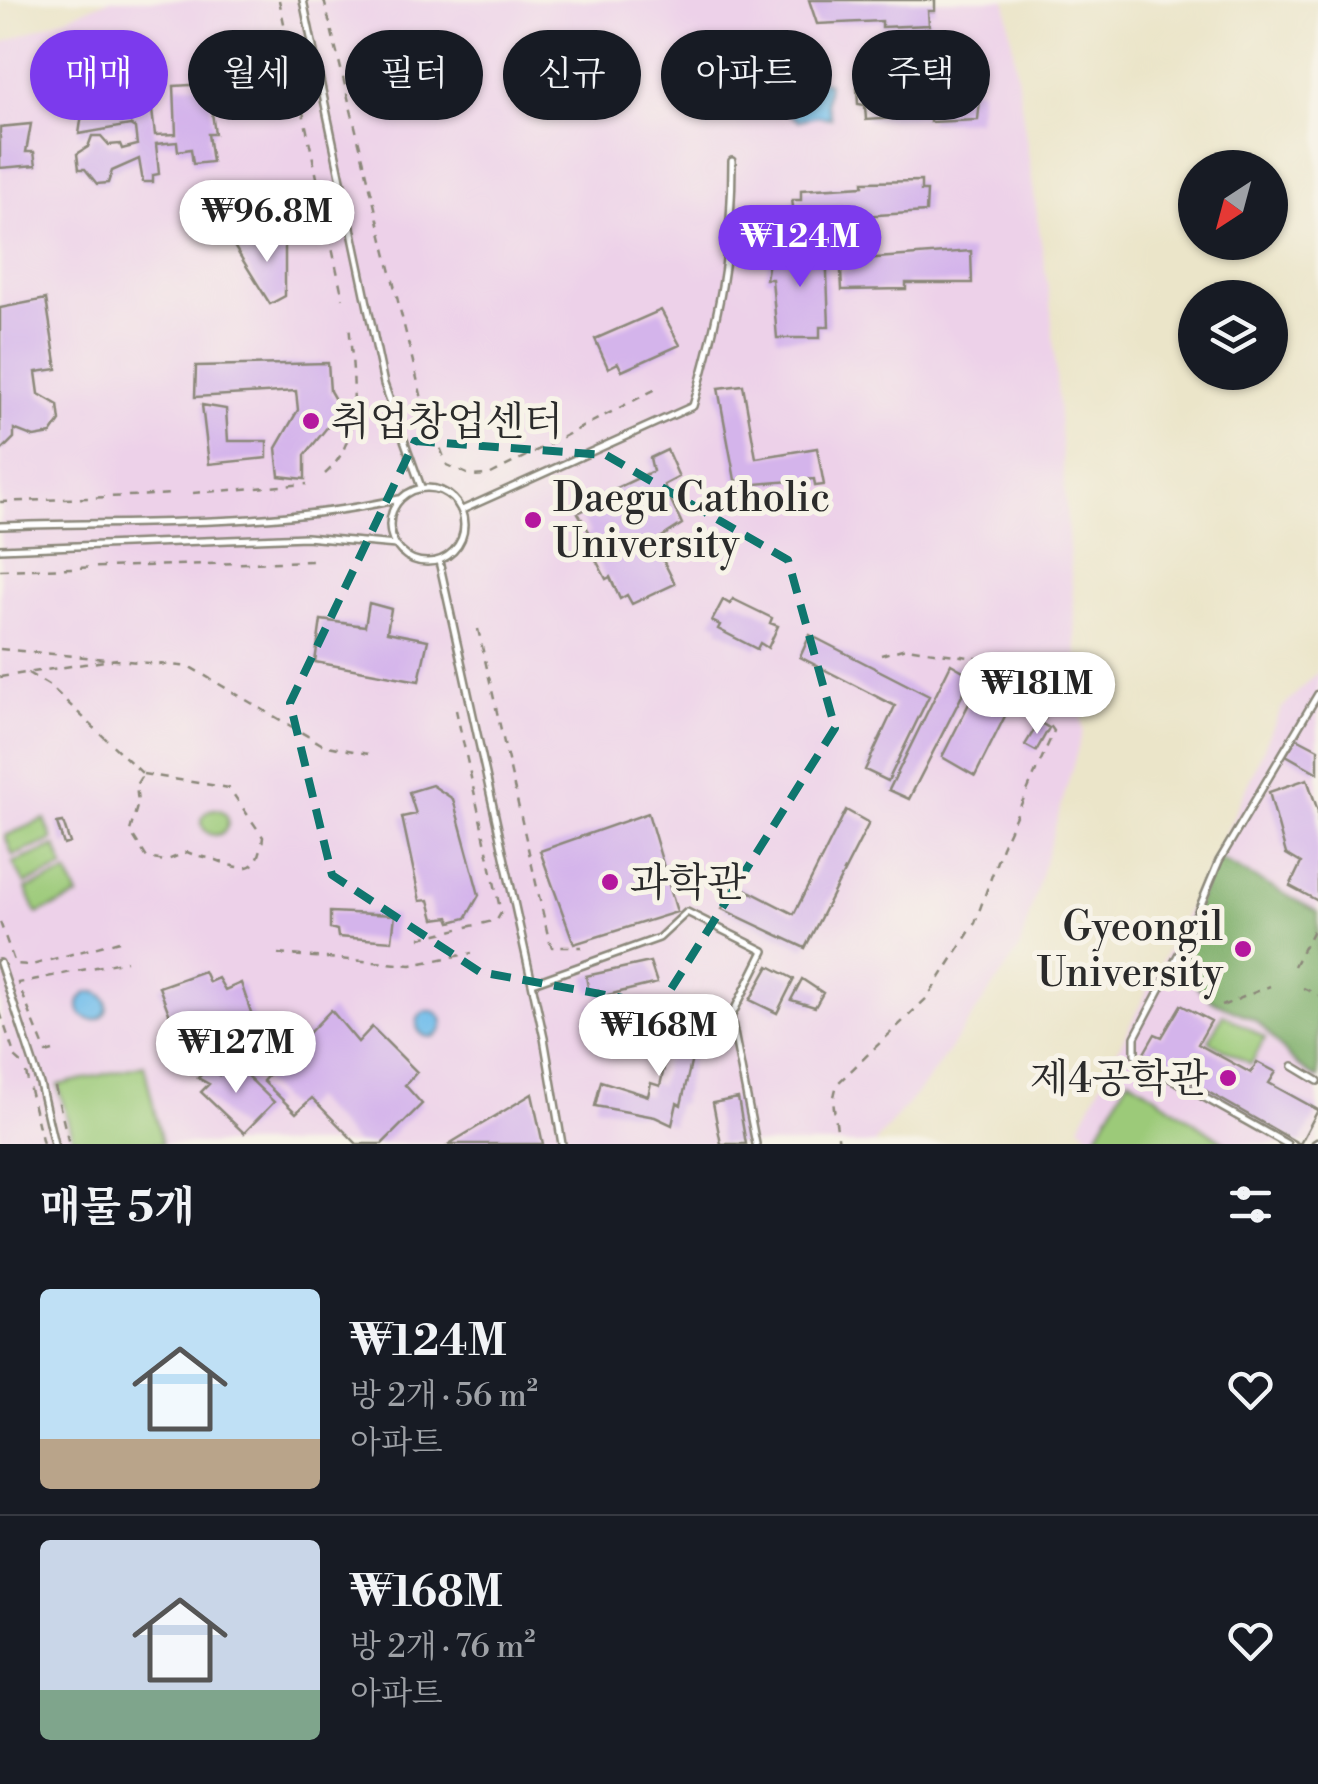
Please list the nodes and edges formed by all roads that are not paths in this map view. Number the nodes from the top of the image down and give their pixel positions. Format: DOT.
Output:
graph roads {
  1 [pos="304,0"];
  2 [pos="732,161"];
  3 [pos="421,487"];
  4 [pos="399,499"];
  5 [pos="462,510"];
  6 [pos="0,526"];
  7 [pos="396,545"];
  8 [pos="0,549"];
  9 [pos="438,560"];
  10 [pos="1318,694"];
  11 [pos="0,963"];
  12 [pos="532,983"];
  13 [pos="1293,1066"];
  14 [pos="1318,1080"];
  15 [pos="54,1144"];
  16 [pos="562,1144"];
  17 [pos="756,1144"];
  18 [pos="1287,1144"];
  1 -- 3 [label="lane"];
  2 -- 5 [label="lane"];
  3 -- 4 [label="lane"];
  3 -- 5 [label="lane"];
  4 -- 6 [label="lane"];
  4 -- 7 [label="lane"];
  5 -- 9 [label="lane"];
  7 -- 8 [label="lane"];
  7 -- 9 [label="lane"];
  9 -- 12 [label="lane"];
  10 -- 18 [label="lane"];
  11 -- 15 [label="lane"];
  12 -- 16 [label="lane"];
  12 -- 17 [label="lane"];
  13 -- 14 [label="lane"];
}
